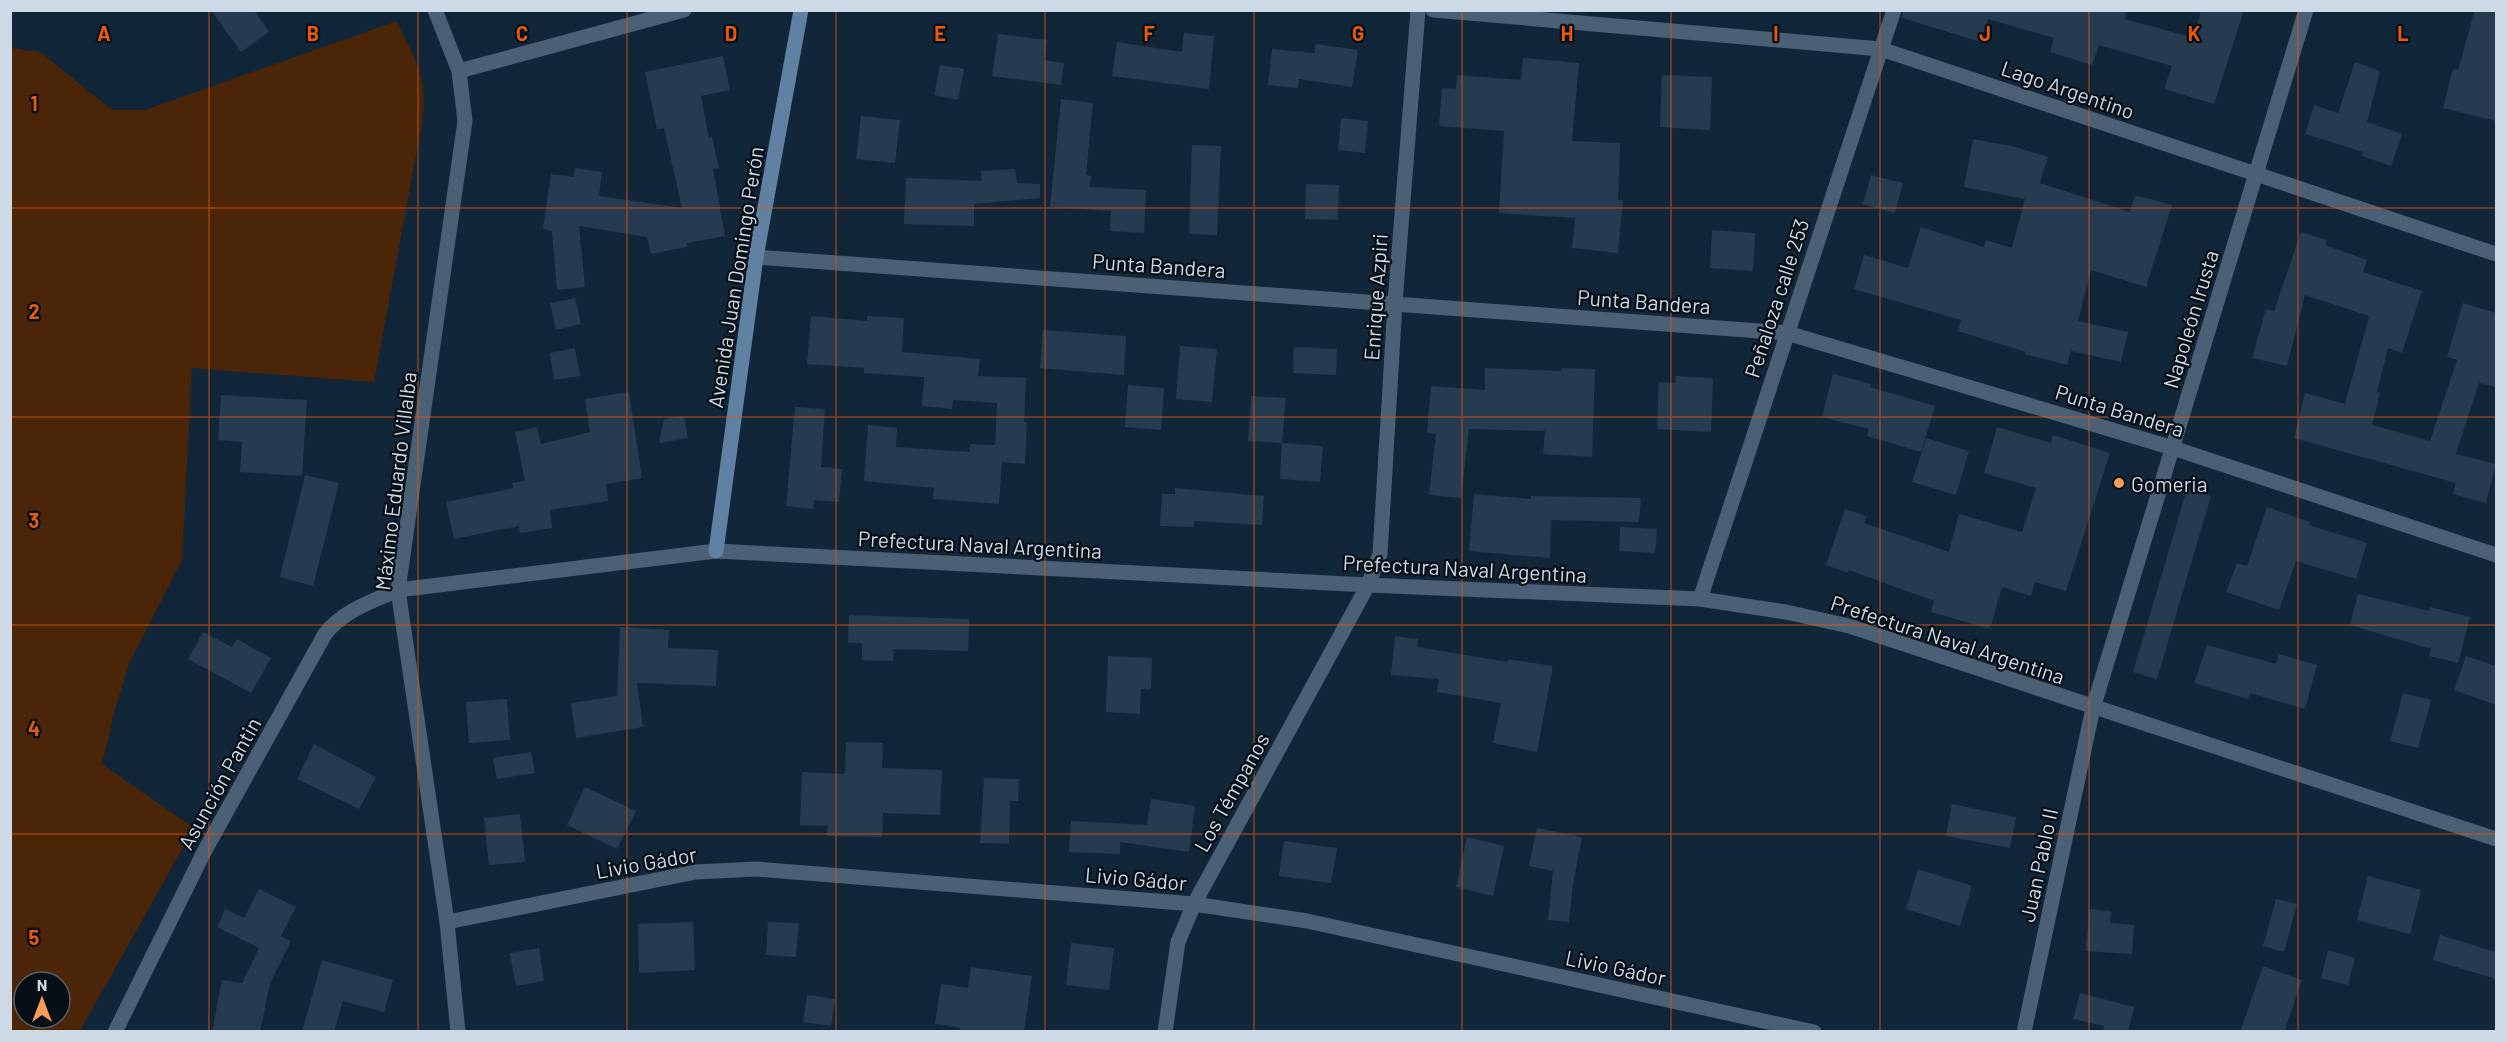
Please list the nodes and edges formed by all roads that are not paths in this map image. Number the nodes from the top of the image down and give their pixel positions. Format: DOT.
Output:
graph roads {
  1 [pos="435,10"];
  2 [pos="684,10"];
  3 [pos="801,10"];
  4 [pos="1418,10"];
  5 [pos="1434,10"];
  6 [pos="1894,10"];
  7 [pos="2306,10"];
  8 [pos="1881,49"];
  9 [pos="459,72"];
  10 [pos="2257,175"];
  11 [pos="2496,254"];
  12 [pos="756,257"];
  13 [pos="1395,303"];
  14 [pos="1787,333"];
  15 [pos="2173,448"];
  16 [pos="716,551"];
  17 [pos="2496,555"];
  18 [pos="1368,585"];
  19 [pos="398,590"];
  20 [pos="1700,599"];
  21 [pos="2093,708"];
  22 [pos="2496,838"];
  23 [pos="1194,904"];
  24 [pos="447,922"];
  25 [pos="115,1032"];
  26 [pos="458,1032"];
  27 [pos="1165,1032"];
  28 [pos="1814,1032"];
  29 [pos="2024,1032"];
  1 -- 9 [label="street, Máximo Eduardo Villalba"];
  2 -- 9 [label="street"];
  3 -- 12 [label="street, Avenida Juan Domingo Perón"];
  4 -- 13 [label="street, Enrique Azpiri"];
  5 -- 8 [label="street, Lago Argentino"];
  6 -- 8 [label="street, Peñaloza calle 253"];
  7 -- 10 [label="street, Napoleón Irusta"];
  8 -- 10 [label="street, Lago Argentino"];
  8 -- 14 [label="street, Peñaloza calle 253"];
  9 -- 19 [label="street, Máximo Eduardo Villalba"];
  10 -- 11 [label="street, Lago Argentino"];
  10 -- 15 [label="street, Napoleón Irusta"];
  12 -- 13 [label="street, Punta Bandera"];
  12 -- 16 [label="street, Avenida Juan Domingo Perón"];
  13 -- 14 [label="street, Punta Bandera"];
  13 -- 18 [label="street, Enrique Azpiri"];
  14 -- 15 [label="street, Punta Bandera"];
  14 -- 20 [label="street, Peñaloza calle 253"];
  15 -- 17 [label="street, Punta Bandera"];
  15 -- 21 [label="street, Napoleón Irusta"];
  16 -- 18 [label="street, Prefectura Naval Argentina"];
  16 -- 19 [label="street, Prefectura Naval Argentina"];
  18 -- 20 [label="street, Prefectura Naval Argentina"];
  18 -- 23 [label="street, Los Témpanos"];
  19 -- 24 [label="street, Máximo Eduardo Villalba"];
  19 -- 25 [label="street, Asunción Pantin"];
  20 -- 21 [label="street, Prefectura Naval Argentina"];
  21 -- 22 [label="street, Prefectura Naval Argentina"];
  21 -- 29 [label="street, Juan Pablo II"];
  23 -- 24 [label="street, Livio Gádor"];
  23 -- 27 [label="street, Los Témpanos"];
  23 -- 28 [label="street, Livio Gádor"];
  24 -- 26 [label="street, Máximo Eduardo Villalba"];
}
